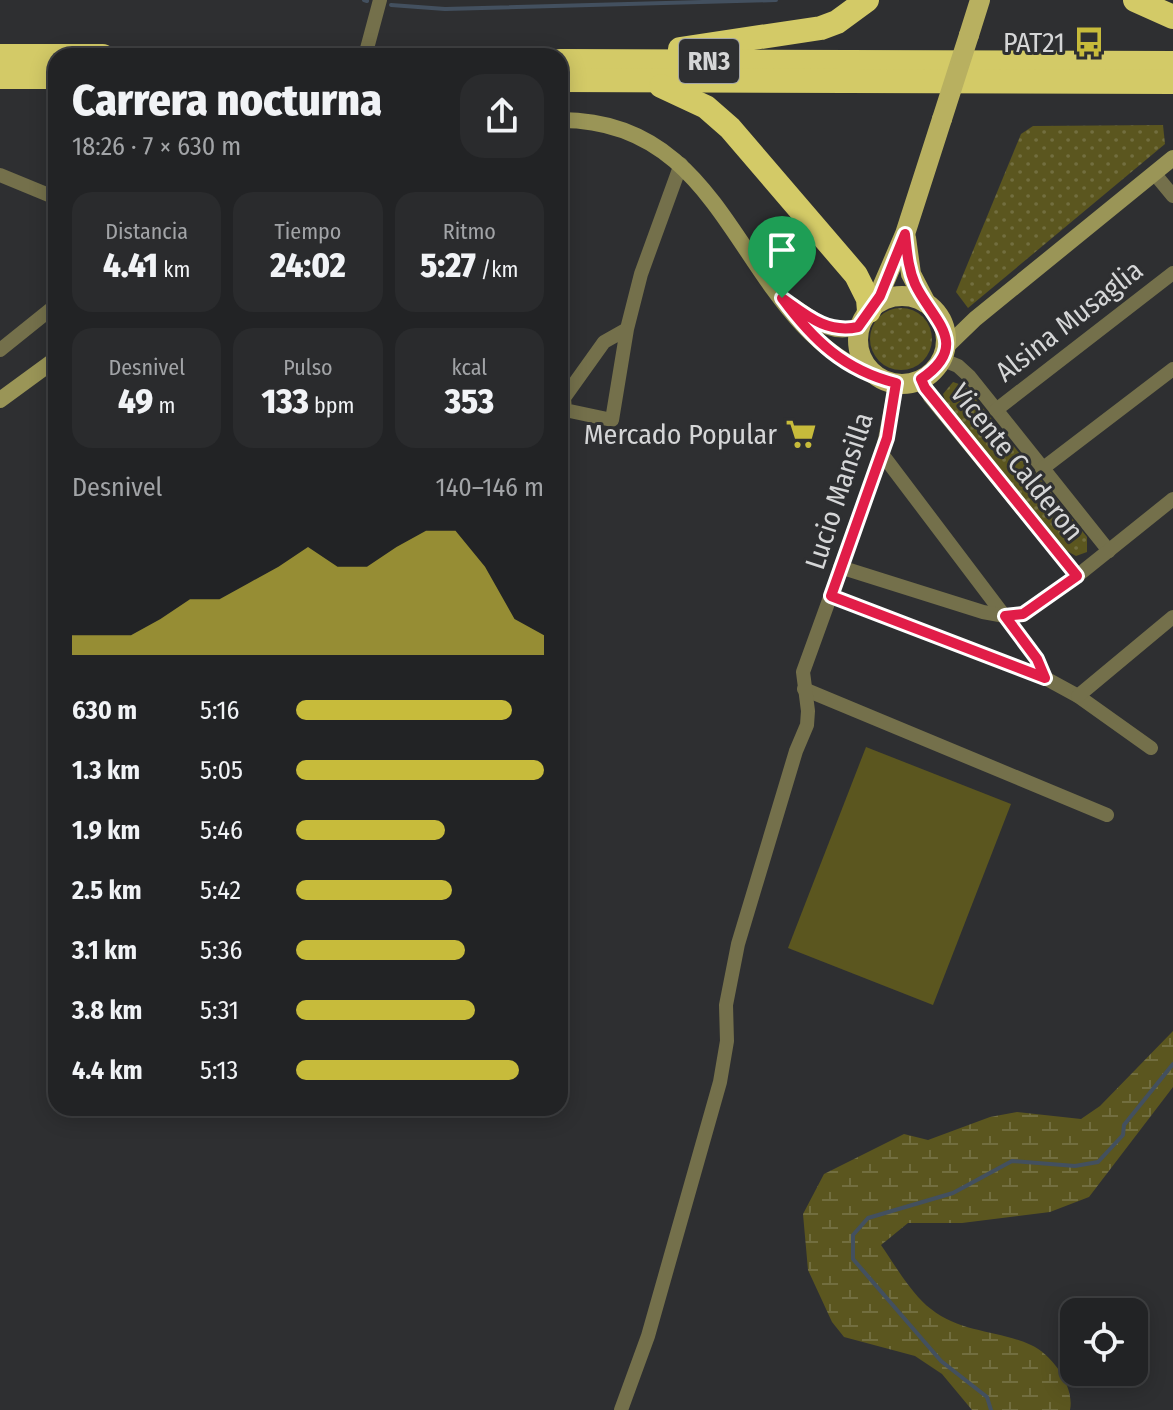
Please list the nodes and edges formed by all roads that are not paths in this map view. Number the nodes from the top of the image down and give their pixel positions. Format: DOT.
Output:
graph roads {
  1 [pos="380,0"];
  2 [pos="867,0"];
  3 [pos="980,0"];
  4 [pos="1135,0"];
  5 [pos="1173,17"];
  6 [pos="367,48"];
  7 [pos="0,56"];
  8 [pos="48,56"];
  9 [pos="568,61"];
  10 [pos="593,61"];
  11 [pos="1173,63"];
  12 [pos="0,77"];
  13 [pos="48,77"];
  14 [pos="568,80"];
  15 [pos="623,80"];
  16 [pos="1173,82"];
  17 [pos="568,121"];
  18 [pos="1173,158"];
  19 [pos="681,164"];
  20 [pos="1154,173"];
  21 [pos="0,175"];
  22 [pos="48,195"];
  23 [pos="1173,196"];
  24 [pos="905,234"];
  25 [pos="1173,273"];
  26 [pos="782,298"];
  27 [pos="926,303"];
  28 [pos="48,311"];
  29 [pos="868,314"];
  30 [pos="627,329"];
  31 [pos="0,350"];
  32 [pos="943,354"];
  33 [pos="48,365"];
  34 [pos="1173,369"];
  35 [pos="921,379"];
  36 [pos="886,380"];
  37 [pos="568,392"];
  38 [pos="0,400"];
  39 [pos="996,410"];
  40 [pos="568,411"];
  41 [pos="882,454"];
  42 [pos="1042,469"];
  43 [pos="1173,499"];
  44 [pos="1109,551"];
  45 [pos="840,567"];
  46 [pos="1077,576"];
  47 [pos="831,596"];
  48 [pos="1005,616"];
  49 [pos="1173,617"];
  50 [pos="1045,678"];
  51 [pos="804,689"];
  52 [pos="1078,696"];
  53 [pos="1151,748"];
  54 [pos="1107,815"];
  55 [pos="621,1410"];
  1 -- 6 [label="street"];
  2 -- 10 [label="highway"];
  3 -- 24 [label="main road, bridge"];
  4 -- 5 [label="highway"];
  7 -- 8 [label="highway"];
  9 -- 10 [label="highway, RN3"];
  10 -- 11 [label="highway, RN3"];
  12 -- 13 [label="highway"];
  14 -- 15 [label="highway, RN3"];
  15 -- 16 [label="highway, RN3"];
  15 -- 29 [label="highway"];
  17 -- 19 [label="street"];
  18 -- 20 [label="street"];
  19 -- 26 [label="street"];
  19 -- 30 [label="street"];
  20 -- 23 [label="street"];
  20 -- 32 [label="street"];
  21 -- 22 [label="street"];
  24 -- 27 [label="main road"];
  24 -- 29 [label="main road"];
  25 -- 39 [label="street, Alsina Musaglia"];
  26 -- 29 [label="street"];
  26 -- 36 [label="street"];
  27 -- 29 [label="main road"];
  27 -- 32 [label="main road"];
  28 -- 31 [label="street"];
  29 -- 36 [label="main road"];
  30 -- 37 [label="street"];
  30 -- 40 [label="street"];
  32 -- 35 [label="main road"];
  32 -- 39 [label="street"];
  33 -- 38 [label="street"];
  34 -- 42 [label="street"];
  35 -- 36 [label="main road"];
  35 -- 46 [label="street, Vicente Calderon"];
  36 -- 41 [label="street, Lucio Mansilla"];
  39 -- 42 [label="street"];
  41 -- 45 [label="street, Lucio Mansilla"];
  41 -- 48 [label="street"];
  42 -- 44 [label="street"];
  43 -- 44 [label="street"];
  44 -- 46 [label="street"];
  45 -- 47 [label="street, Lucio Mansilla"];
  45 -- 48 [label="street"];
  46 -- 48 [label="street"];
  47 -- 50 [label="street"];
  47 -- 51 [label="street, Lucio Mansilla"];
  48 -- 50 [label="street"];
  49 -- 52 [label="street"];
  50 -- 52 [label="street"];
  51 -- 54 [label="street"];
  51 -- 55 [label="street, Lucio Mansilla"];
  52 -- 53 [label="street"];
}
